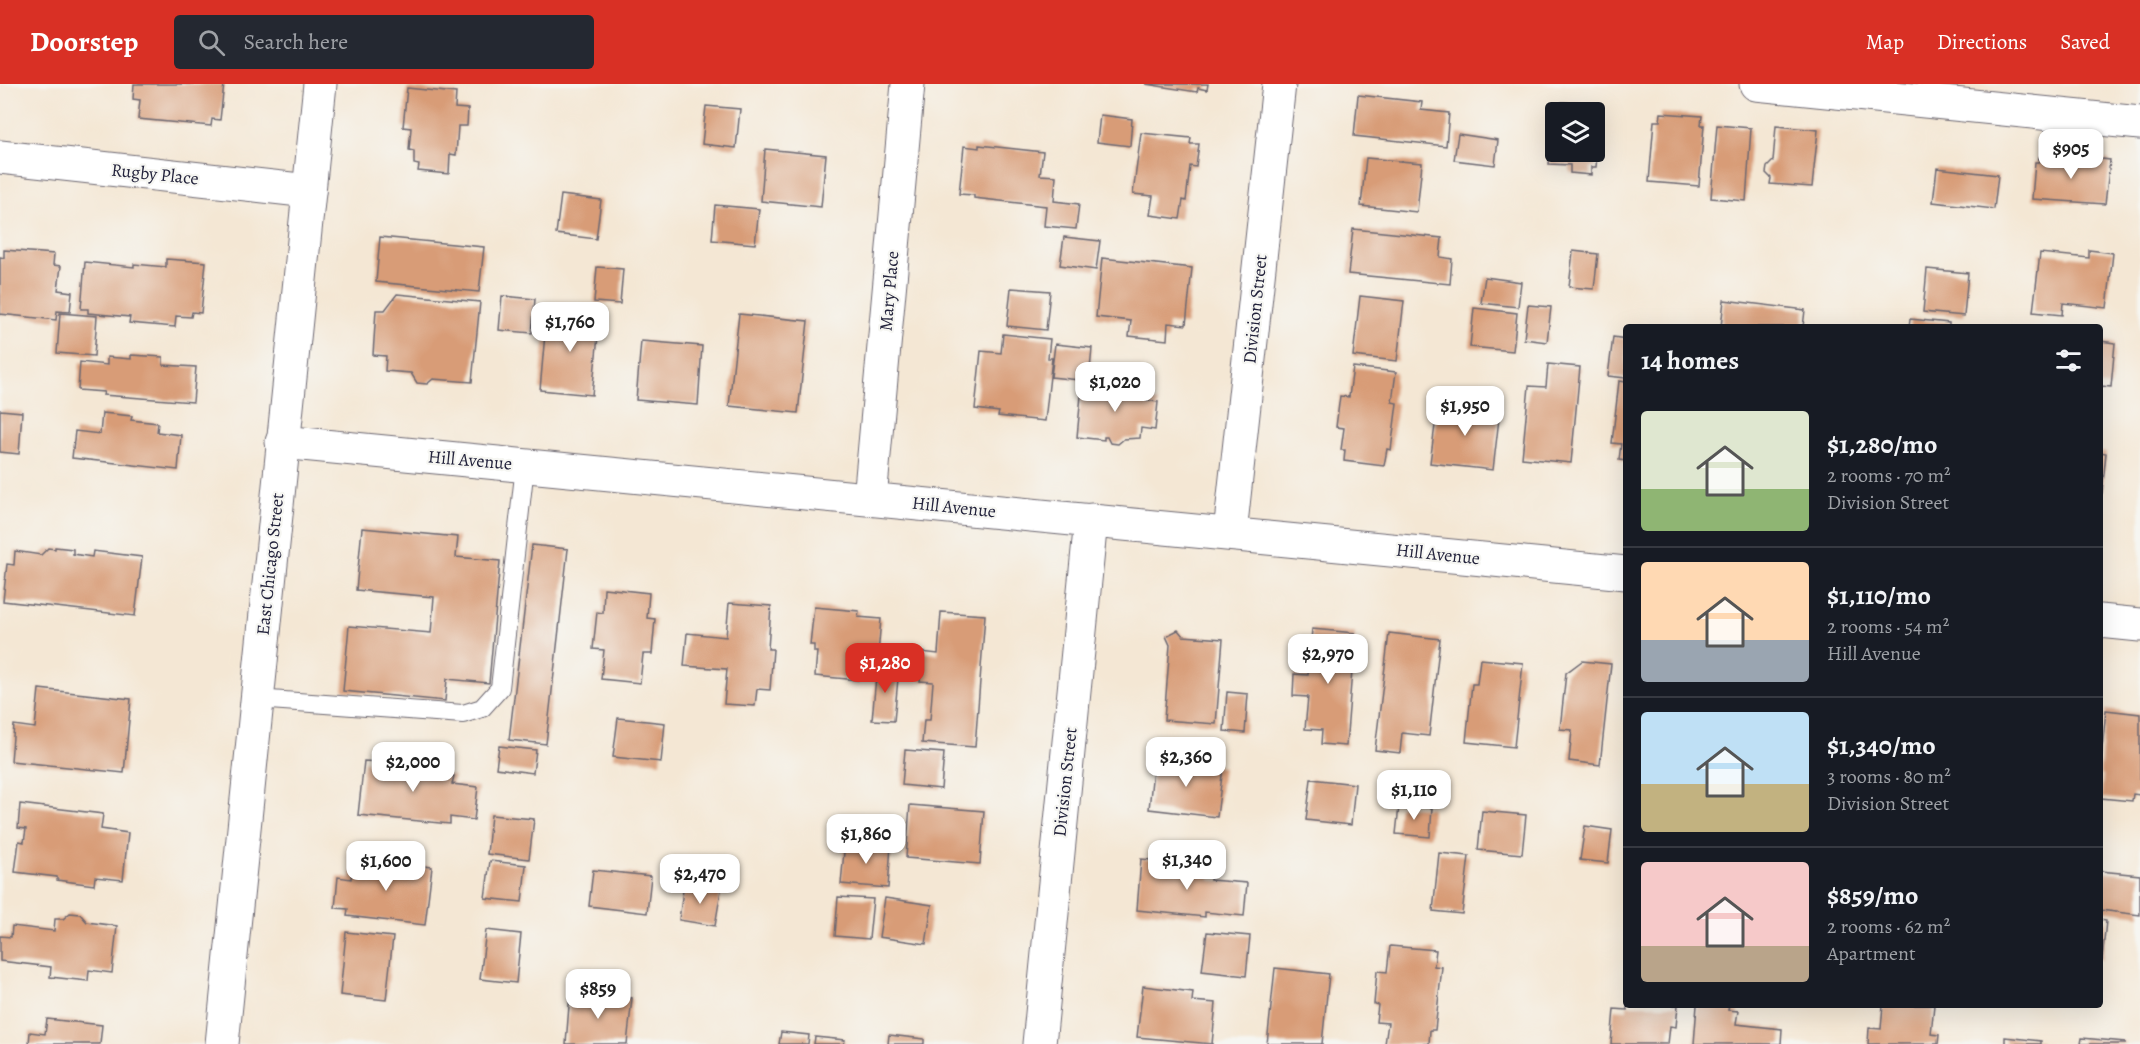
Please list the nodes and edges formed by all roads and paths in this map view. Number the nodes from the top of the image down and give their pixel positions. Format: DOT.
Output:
graph roads {
  1 [pos="320,84"];
  2 [pos="908,84"];
  3 [pos="1280,84"];
  4 [pos="1756,84"];
  5 [pos="2140,123"];
  6 [pos="0,158"];
  7 [pos="309,191"];
  8 [pos="282,442"];
  9 [pos="525,466"];
  10 [pos="870,499"];
  11 [pos="1091,520"];
  12 [pos="1230,534"];
  13 [pos="1623,573"];
  14 [pos="2103,621"];
  15 [pos="2140,625"];
  16 [pos="256,699"];
  17 [pos="222,1044"];
  18 [pos="1039,1044"];
  1 -- 7 [label="street, East Chicago Street"];
  2 -- 10 [label="street, Mary Place"];
  3 -- 12 [label="street, Division Street"];
  4 -- 5 [label="street"];
  6 -- 7 [label="street, Rugby Place"];
  7 -- 8 [label="street, East Chicago Street"];
  8 -- 9 [label="street, Hill Avenue"];
  8 -- 16 [label="street, East Chicago Street"];
  9 -- 10 [label="street, Hill Avenue"];
  9 -- 16 [label="lane"];
  10 -- 11 [label="street, Hill Avenue"];
  11 -- 12 [label="street, Hill Avenue"];
  11 -- 18 [label="street, Division Street"];
  12 -- 13 [label="street, Hill Avenue"];
  14 -- 15 [label="street"];
  16 -- 17 [label="street, East Chicago Street"];
}
